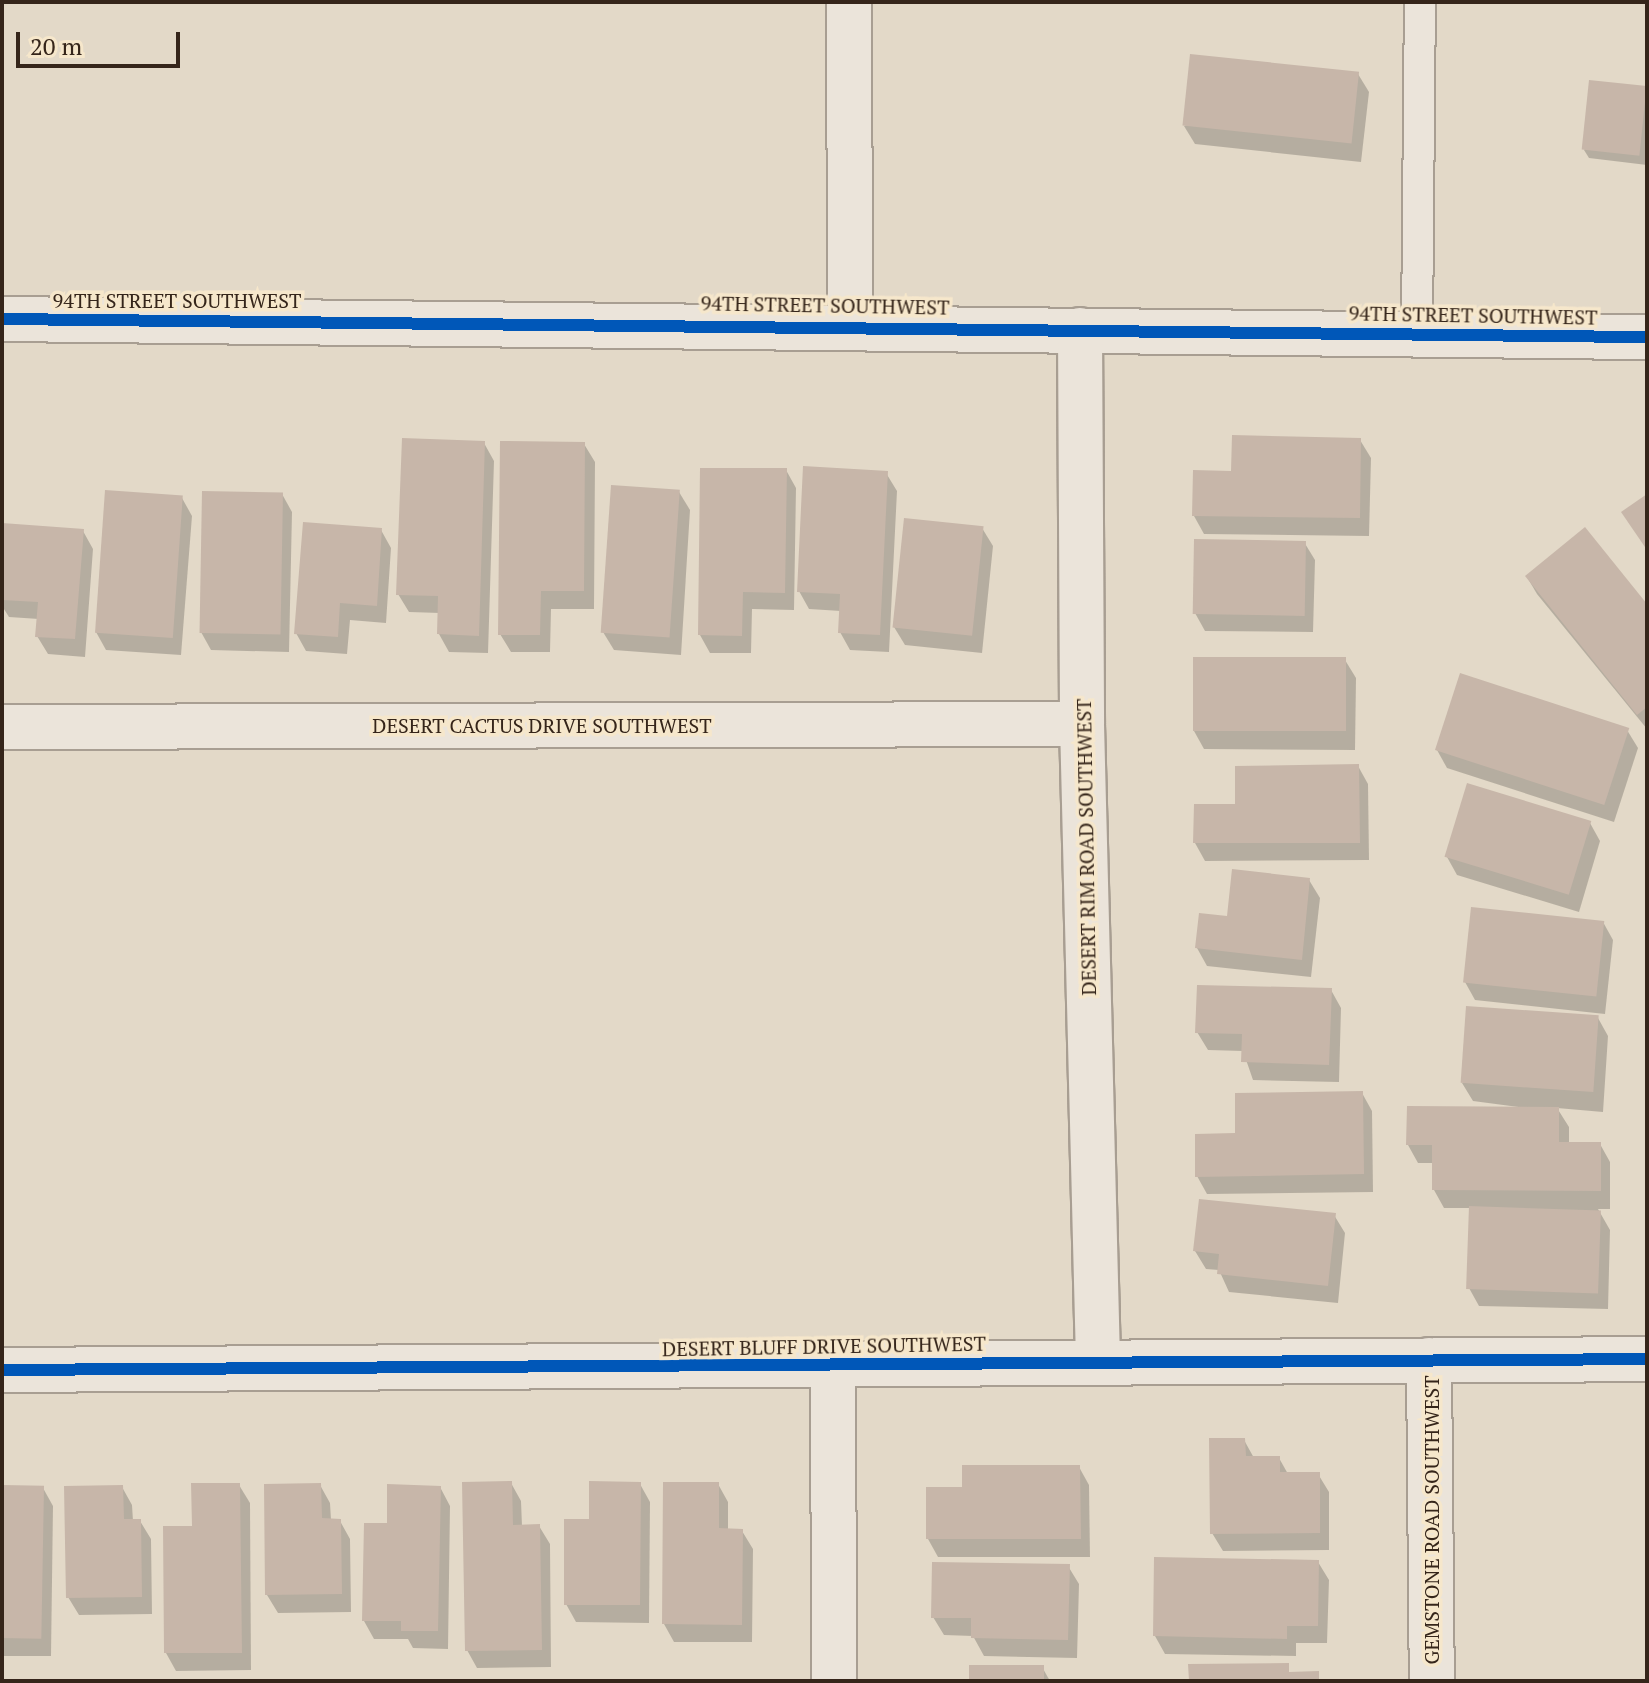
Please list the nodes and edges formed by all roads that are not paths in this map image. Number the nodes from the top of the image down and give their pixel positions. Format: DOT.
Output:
graph roads {
  1 [pos="849,2"];
  2 [pos="1420,2"];
  3 [pos="2,319"];
  4 [pos="850,324"];
  5 [pos="1080,330"];
  6 [pos="1417,334"];
  7 [pos="1647,337"];
  8 [pos="1082,724"];
  9 [pos="2,727"];
  10 [pos="1647,1359"];
  11 [pos="1429,1360"];
  12 [pos="1098,1362"];
  13 [pos="833,1366"];
  14 [pos="2,1370"];
  15 [pos="834,1681"];
  16 [pos="1432,1681"];
  1 -- 4 [label="street"];
  2 -- 6 [label="lane"];
  3 -- 4 [label="street, 94TH STREET SOUTHWEST"];
  4 -- 5 [label="street, 94TH STREET SOUTHWEST"];
  5 -- 6 [label="street, 94TH STREET SOUTHWEST"];
  5 -- 8 [label="street, DESERT RIM ROAD SOUTHWEST"];
  6 -- 7 [label="street, 94TH STREET SOUTHWEST"];
  8 -- 9 [label="street, DESERT CACTUS DRIVE SOUTHWEST"];
  8 -- 12 [label="street, DESERT RIM ROAD SOUTHWEST"];
  10 -- 11 [label="street, DESERT BLUFF DRIVE SOUTHWEST"];
  11 -- 12 [label="street, DESERT BLUFF DRIVE SOUTHWEST"];
  11 -- 16 [label="street, GEMSTONE ROAD SOUTHWEST"];
  12 -- 13 [label="street, DESERT BLUFF DRIVE SOUTHWEST"];
  13 -- 14 [label="street, DESERT BLUFF DRIVE SOUTHWEST"];
  13 -- 15 [label="street"];
}
